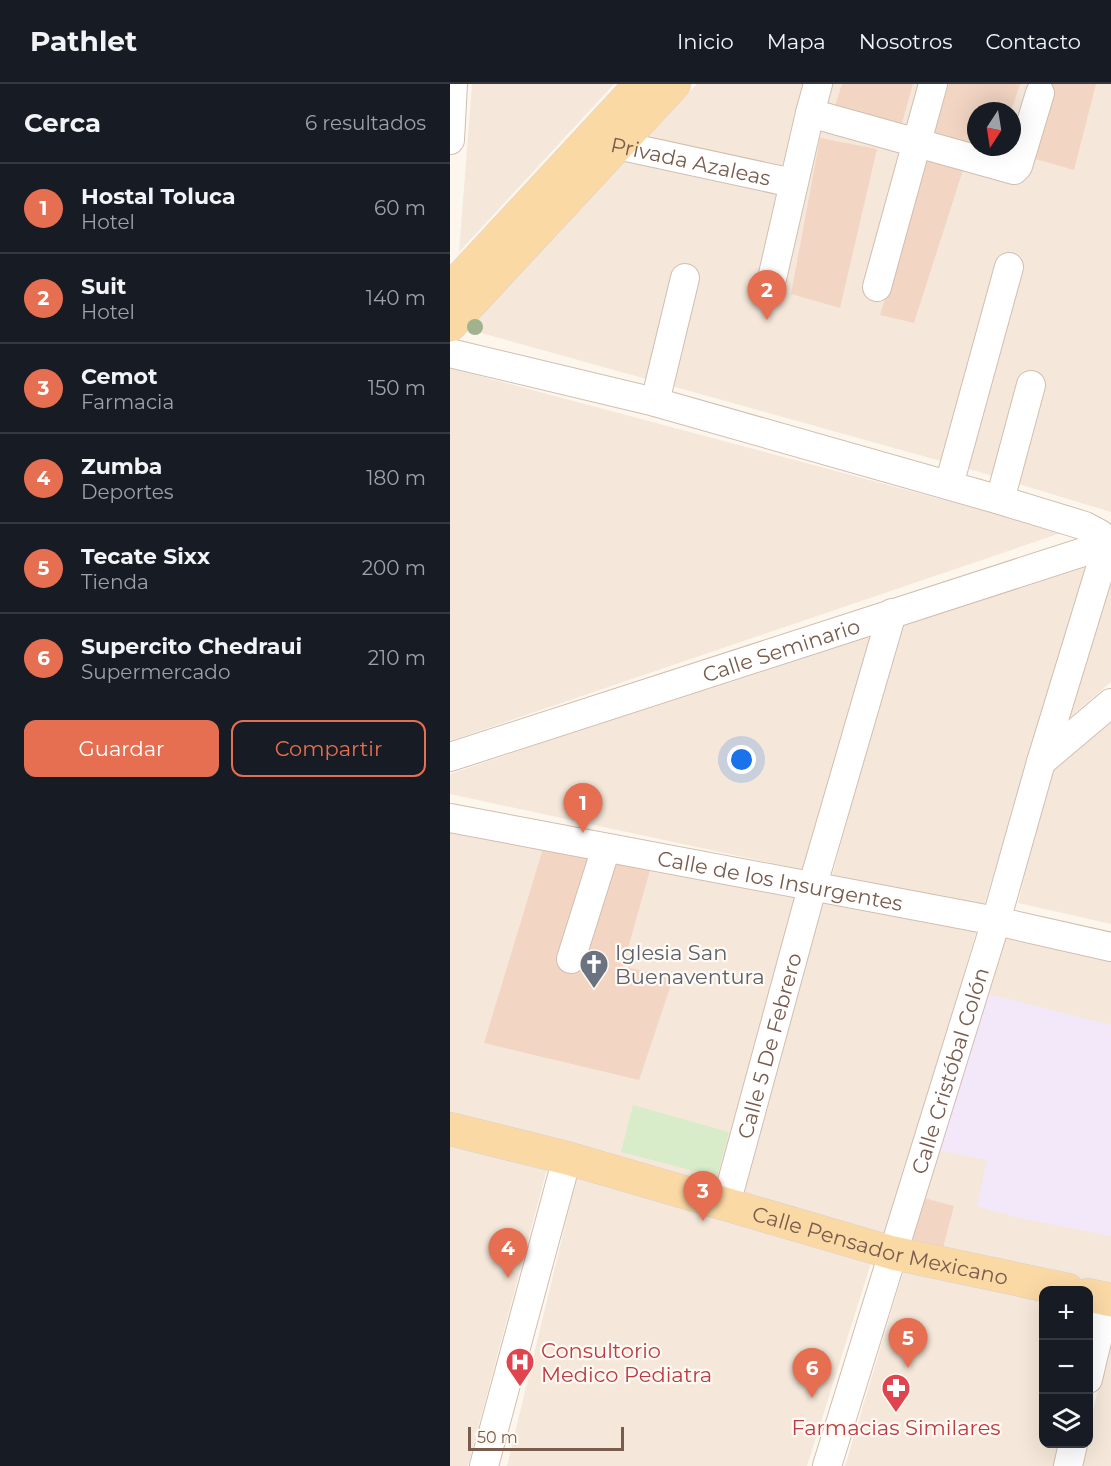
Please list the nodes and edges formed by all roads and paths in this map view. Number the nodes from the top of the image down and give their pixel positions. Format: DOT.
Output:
graph roads {
  1 [pos="453,84"];
  2 [pos="641,84"];
  3 [pos="674,84"];
  4 [pos="818,84"];
  5 [pos="933,84"];
  6 [pos="1040,93"];
  7 [pos="810,113"];
  8 [pos="450,141"];
  9 [pos="602,142"];
  10 [pos="916,142"];
  11 [pos="793,183"];
  12 [pos="1009,267"];
  13 [pos="685,278"];
  14 [pos="771,283"];
  15 [pos="877,287"];
  16 [pos="450,290"];
  17 [pos="450,325"];
  18 [pos="450,353"];
  19 [pos="1031,385"];
  20 [pos="655,402"];
  21 [pos="949,485"];
  22 [pos="1000,500"];
  23 [pos="1110,543"];
  24 [pos="892,613"];
  25 [pos="1111,703"];
  26 [pos="450,757"];
  27 [pos="1041,762"];
  28 [pos="450,818"];
  29 [pos="606,848"];
  30 [pos="812,888"];
  31 [pos="996,921"];
  32 [pos="1111,947"];
  33 [pos="571,959"];
  34 [pos="450,1129"];
  35 [pos="567,1158"];
  36 [pos="726,1204"];
  37 [pos="893,1252"];
  38 [pos="1050,1286"];
  39 [pos="1102,1298"];
  40 [pos="1093,1354"];
  41 [pos="1072,1448"];
  42 [pos="484,1466"];
  43 [pos="827,1466"];
  44 [pos="1068,1466"];
  1 -- 8 [label="street"];
  2 -- 9 [label="main road"];
  3 -- 9 [label="main road"];
  4 -- 7 [label="street"];
  5 -- 10 [label="street"];
  6 -- 10 [label="street"];
  7 -- 10 [label="street"];
  7 -- 11 [label="street"];
  9 -- 11 [label="street, Privada Azaleas"];
  9 -- 16 [label="main road"];
  9 -- 17 [label="main road"];
  10 -- 15 [label="street"];
  11 -- 14 [label="street"];
  12 -- 21 [label="street"];
  13 -- 20 [label="street"];
  18 -- 20 [label="street"];
  19 -- 22 [label="street"];
  20 -- 21 [label="street"];
  21 -- 22 [label="street"];
  22 -- 23 [label="street"];
  23 -- 24 [label="street, Calle Seminario"];
  23 -- 27 [label="street, Calle Cristóbal Colón"];
  24 -- 26 [label="street, Calle Seminario"];
  24 -- 30 [label="street, Calle 5 De Febrero"];
  25 -- 27 [label="street"];
  27 -- 31 [label="street, Calle Cristóbal Colón"];
  28 -- 29 [label="street, Calle de los Insurgentes"];
  29 -- 30 [label="street, Calle de los Insurgentes"];
  29 -- 33 [label="street"];
  30 -- 31 [label="street, Calle de los Insurgentes"];
  30 -- 36 [label="street, Calle 5 De Febrero"];
  31 -- 32 [label="street, Calle de los Insurgentes"];
  31 -- 37 [label="street, Calle Cristóbal Colón"];
  34 -- 35 [label="main road, Calle Pensador Mexicano"];
  35 -- 36 [label="main road, Calle Pensador Mexicano"];
  35 -- 42 [label="street"];
  36 -- 37 [label="main road, Calle Pensador Mexicano"];
  37 -- 38 [label="main road, Calle Pensador Mexicano"];
  37 -- 43 [label="street, Calle Cristóbal Colón"];
  39 -- 40 [label="street"];
  41 -- 44 [label="street"];
}
